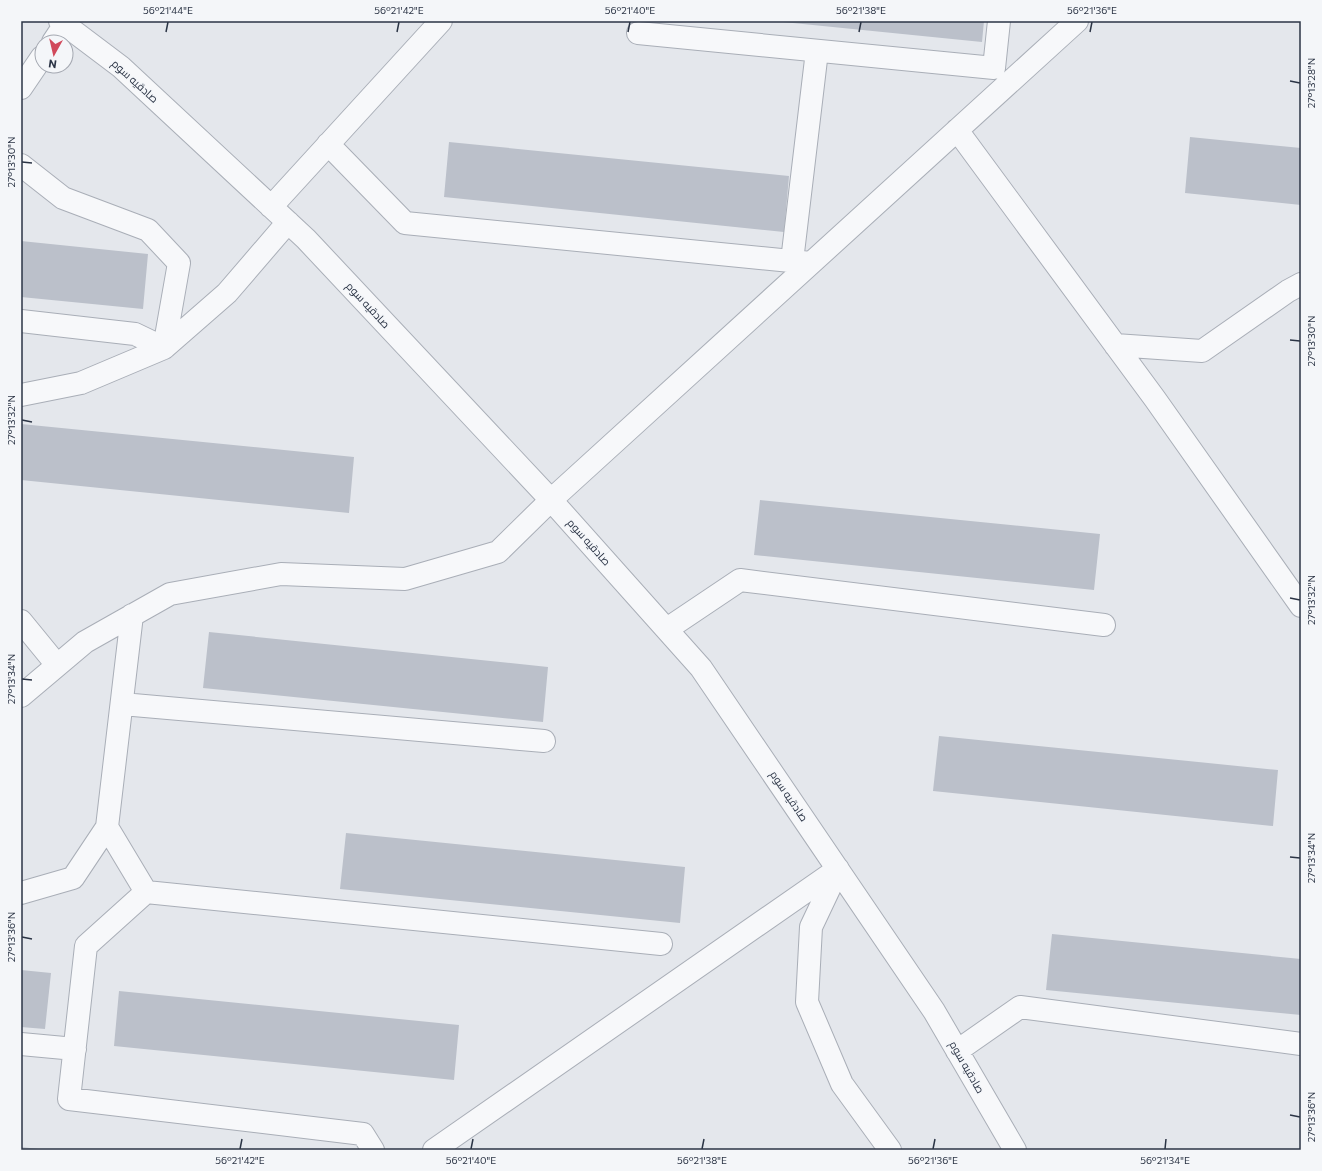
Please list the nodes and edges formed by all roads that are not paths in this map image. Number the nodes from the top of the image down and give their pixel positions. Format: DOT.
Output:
graph roads {
  1 [pos="441,21"];
  2 [pos="999,21"];
  3 [pos="1077,21"];
  4 [pos="62,23"];
  5 [pos="638,33"];
  6 [pos="56,34"];
  7 [pos="817,51"];
  8 [pos="34,69"];
  9 [pos="21,88"];
  10 [pos="957,130"];
  11 [pos="328,144"];
  12 [pos="21,165"];
  13 [pos="272,207"];
  14 [pos="288,222"];
  15 [pos="802,262"];
  16 [pos="1301,284"];
  17 [pos="21,320"];
  18 [pos="1115,345"];
  19 [pos="164,348"];
  20 [pos="21,395"];
  21 [pos="551,500"];
  22 [pos="1301,606"];
  23 [pos="132,615"];
  24 [pos="21,621"];
  25 [pos="1104,625"];
  26 [pos="667,629"];
  27 [pos="57,665"];
  28 [pos="21,696"];
  29 [pos="122,704"];
  30 [pos="544,741"];
  31 [pos="107,827"];
  32 [pos="838,869"];
  33 [pos="146,892"];
  34 [pos="21,893"];
  35 [pos="661,944"];
  36 [pos="21,1044"];
  37 [pos="1301,1044"];
  38 [pos="75,1049"];
  39 [pos="957,1051"];
  40 [pos="373,1150"];
  41 [pos="434,1150"];
  42 [pos="890,1150"];
  43 [pos="1015,1150"];
  1 -- 11 [label="street"];
  2 -- 7 [label="street"];
  3 -- 10 [label="street"];
  4 -- 6 [label="street"];
  4 -- 13 [label="street, صادقیه سوم"];
  5 -- 7 [label="street"];
  7 -- 15 [label="street"];
  8 -- 9 [label="street"];
  10 -- 15 [label="street"];
  10 -- 18 [label="street"];
  11 -- 13 [label="street"];
  11 -- 15 [label="street"];
  12 -- 19 [label="street"];
  13 -- 14 [label="street, صادقیه سوم"];
  14 -- 19 [label="street"];
  14 -- 21 [label="street, صادقیه سوم"];
  15 -- 21 [label="street"];
  16 -- 18 [label="street"];
  17 -- 19 [label="street"];
  18 -- 22 [label="street"];
  19 -- 20 [label="street"];
  21 -- 23 [label="street"];
  21 -- 26 [label="street, صادقیه سوم"];
  23 -- 27 [label="street"];
  23 -- 29 [label="street"];
  24 -- 27 [label="street"];
  25 -- 26 [label="street"];
  26 -- 32 [label="street, صادقیه سوم"];
  27 -- 28 [label="street"];
  29 -- 30 [label="street"];
  29 -- 31 [label="street"];
  31 -- 33 [label="street"];
  31 -- 34 [label="street"];
  32 -- 39 [label="street, صادقیه سوم"];
  32 -- 41 [label="street"];
  32 -- 42 [label="street"];
  33 -- 35 [label="street"];
  33 -- 38 [label="street"];
  36 -- 38 [label="street"];
  37 -- 39 [label="street"];
  38 -- 40 [label="street"];
  39 -- 43 [label="street, صادقیه سوم"];
}
